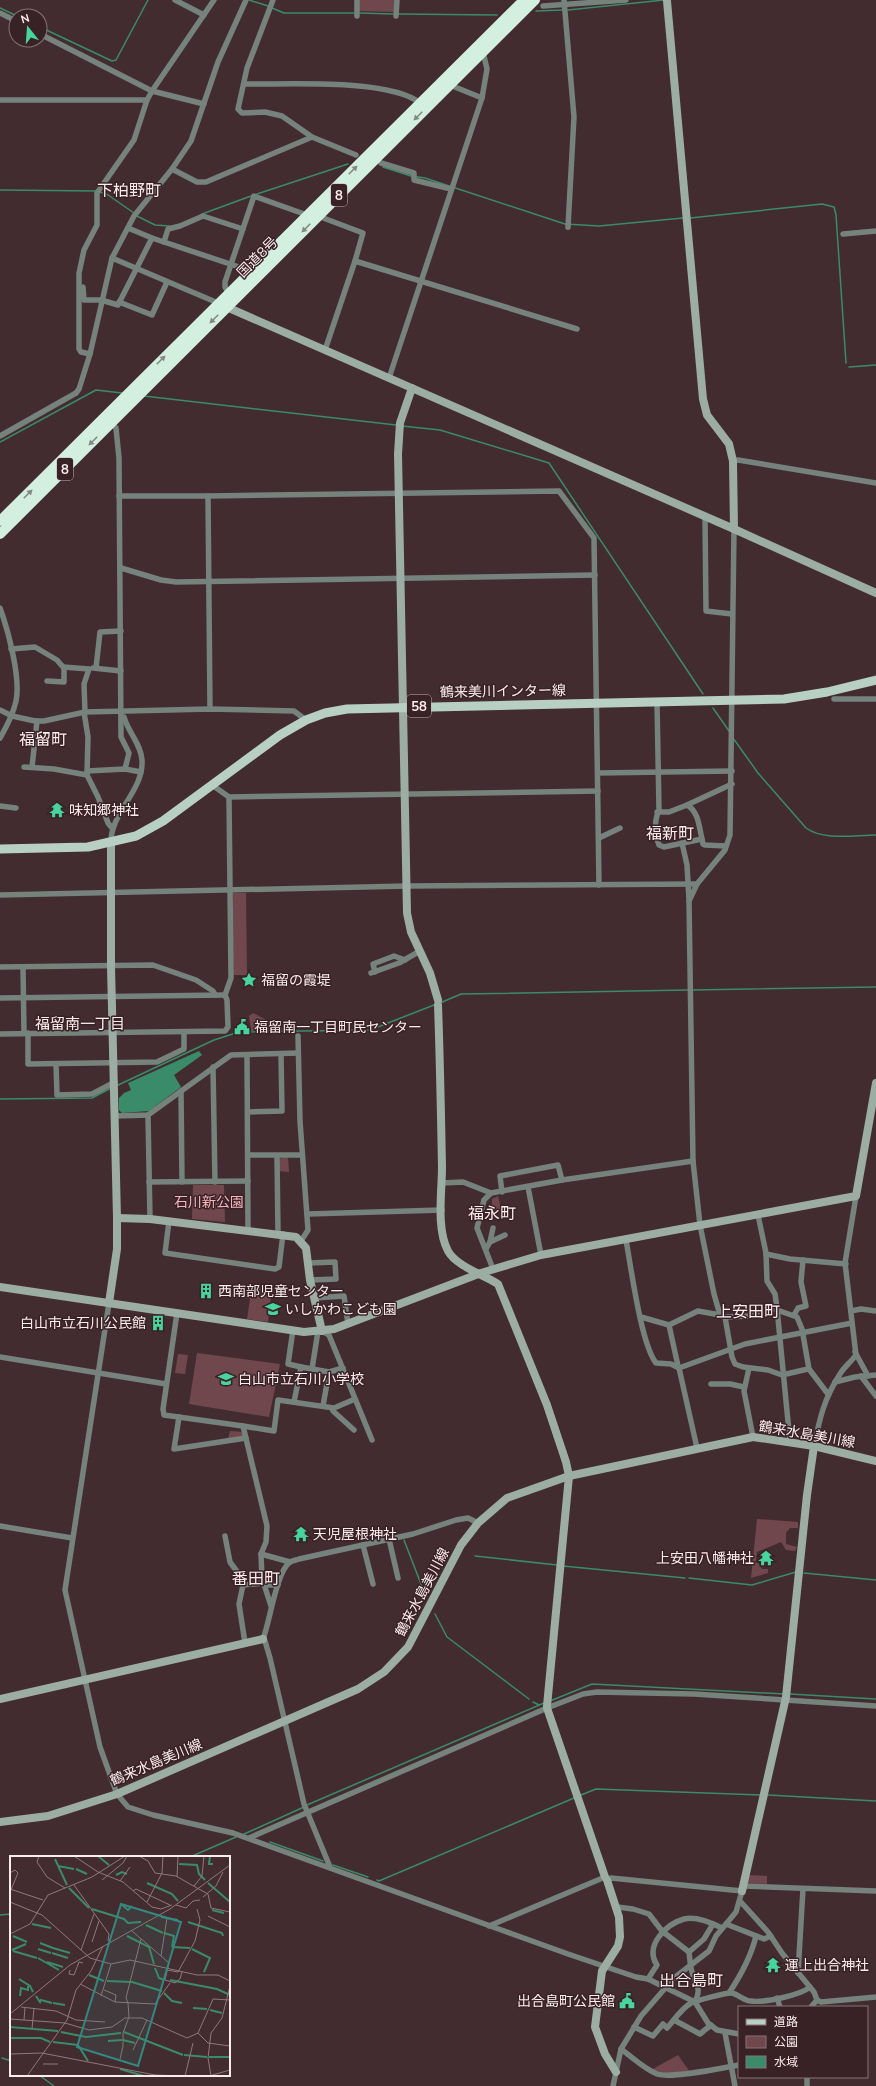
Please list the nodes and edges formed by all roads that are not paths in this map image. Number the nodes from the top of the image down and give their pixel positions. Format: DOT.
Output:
graph roads {
  1 [pos="175,0"];
  2 [pos="214,0"];
  3 [pos="357,0"];
  4 [pos="397,0"];
  5 [pos="524,0"];
  6 [pos="626,0"];
  7 [pos="667,1"];
  8 [pos="245,2"];
  9 [pos="564,2"];
  10 [pos="539,3"];
  11 [pos="271,5"];
  12 [pos="204,15"];
  13 [pos="357,16"];
  14 [pos="396,16"];
  15 [pos="48,38"];
  16 [pos="483,52"];
  17 [pos="244,84"];
  18 [pos="450,85"];
  19 [pos="152,91"];
  20 [pos="482,98"];
  21 [pos="0,100"];
  22 [pos="147,100"];
  23 [pos="420,103"];
  24 [pos="204,104"];
  25 [pos="312,137"];
  26 [pos="356,155"];
  27 [pos="382,163"];
  28 [pos="172,169"];
  29 [pos="451,188"];
  30 [pos="307,215"];
  31 [pos="318,216"];
  32 [pos="567,224"];
  33 [pos="128,228"];
  34 [pos="243,229"];
  35 [pos="876,231"];
  36 [pos="842,234"];
  37 [pos="152,238"];
  38 [pos="164,242"];
  39 [pos="80,248"];
  40 [pos="112,258"];
  41 [pos="355,261"];
  42 [pos="81,264"];
  43 [pos="232,264"];
  44 [pos="136,268"];
  45 [pos="249,272"];
  46 [pos="167,282"];
  47 [pos="421,282"];
  48 [pos="228,292"];
  49 [pos="101,300"];
  50 [pos="119,302"];
  51 [pos="222,305"];
  52 [pos="578,329"];
  53 [pos="325,350"];
  54 [pos="90,354"];
  55 [pos="389,378"];
  56 [pos="412,388"];
  57 [pos="138,389"];
  58 [pos="111,423"];
  59 [pos="0,436"];
  60 [pos="733,461"];
  61 [pos="876,483"];
  62 [pos="398,493"];
  63 [pos="119,496"];
  64 [pos="208,496"];
  65 [pos="705,517"];
  66 [pos="0,521"];
  67 [pos="734,529"];
  68 [pos="0,534"];
  69 [pos="121,568"];
  70 [pos="595,575"];
  71 [pos="400,577"];
  72 [pos="209,581"];
  73 [pos="876,592"];
  74 [pos="0,608"];
  75 [pos="732,614"];
  76 [pos="121,631"];
  77 [pos="11,649"];
  78 [pos="64,667"];
  79 [pos="89,668"];
  80 [pos="96,668"];
  81 [pos="121,671"];
  82 [pos="876,680"];
  83 [pos="47,681"];
  84 [pos="834,699"];
  85 [pos="876,699"];
  86 [pos="657,702"];
  87 [pos="732,702"];
  88 [pos="597,704"];
  89 [pos="402,706"];
  90 [pos="210,709"];
  91 [pos="0,710"];
  92 [pos="122,711"];
  93 [pos="85,712"];
  94 [pos="12,716"];
  95 [pos="306,720"];
  96 [pos="37,721"];
  97 [pos="0,738"];
  98 [pos="24,767"];
  99 [pos="32,768"];
  100 [pos="125,769"];
  101 [pos="732,771"];
  102 [pos="141,772"];
  103 [pos="658,772"];
  104 [pos="87,773"];
  105 [pos="598,773"];
  106 [pos="732,784"];
  107 [pos="212,785"];
  108 [pos="598,791"];
  109 [pos="404,794"];
  110 [pos="229,797"];
  111 [pos="0,806"];
  112 [pos="687,806"];
  113 [pos="16,808"];
  114 [pos="657,812"];
  115 [pos="112,828"];
  116 [pos="620,828"];
  117 [pos="599,838"];
  118 [pos="702,839"];
  119 [pos="111,843"];
  120 [pos="682,843"];
  121 [pos="726,846"];
  122 [pos="0,849"];
  123 [pos="688,884"];
  124 [pos="697,884"];
  125 [pos="599,885"];
  126 [pos="407,886"];
  127 [pos="230,891"];
  128 [pos="111,892"];
  129 [pos="0,895"];
  130 [pos="689,901"];
  131 [pos="420,952"];
  132 [pos="404,960"];
  133 [pos="111,966"];
  134 [pos="0,967"];
  135 [pos="23,967"];
  136 [pos="215,995"];
  137 [pos="225,995"];
  138 [pos="112,996"];
  139 [pos="0,998"];
  140 [pos="24,998"];
  141 [pos="113,1032"];
  142 [pos="184,1032"];
  143 [pos="26,1033"];
  144 [pos="0,1034"];
  145 [pos="298,1036"];
  146 [pos="281,1054"];
  147 [pos="298,1054"];
  148 [pos="246,1055"];
  149 [pos="114,1063"];
  150 [pos="56,1064"];
  151 [pos="213,1068"];
  152 [pos="876,1083"];
  153 [pos="115,1085"];
  154 [pos="181,1091"];
  155 [pos="248,1112"];
  156 [pos="148,1115"];
  157 [pos="116,1116"];
  158 [pos="249,1155"];
  159 [pos="302,1155"];
  160 [pos="277,1156"];
  161 [pos="693,1161"];
  162 [pos="562,1180"];
  163 [pos="248,1181"];
  164 [pos="149,1182"];
  165 [pos="182,1182"];
  166 [pos="216,1182"];
  167 [pos="442,1183"];
  168 [pos="528,1188"];
  169 [pos="502,1192"];
  170 [pos="491,1193"];
  171 [pos="856,1196"];
  172 [pos="442,1210"];
  173 [pos="308,1214"];
  174 [pos="758,1215"];
  175 [pos="117,1218"];
  176 [pos="150,1219"];
  177 [pos="169,1221"];
  178 [pos="700,1225"];
  179 [pos="493,1228"];
  180 [pos="248,1230"];
  181 [pos="280,1234"];
  182 [pos="505,1235"];
  183 [pos="626,1240"];
  184 [pos="301,1241"];
  185 [pos="490,1242"];
  186 [pos="486,1249"];
  187 [pos="766,1254"];
  188 [pos="541,1255"];
  189 [pos="803,1260"];
  190 [pos="309,1264"];
  191 [pos="846,1264"];
  192 [pos="493,1269"];
  193 [pos="481,1273"];
  194 [pos="310,1280"];
  195 [pos="0,1287"];
  196 [pos="314,1298"];
  197 [pos="109,1303"];
  198 [pos="777,1309"];
  199 [pos="851,1311"];
  200 [pos="876,1311"];
  201 [pos="177,1313"];
  202 [pos="794,1315"];
  203 [pos="723,1316"];
  204 [pos="641,1317"];
  205 [pos="852,1323"];
  206 [pos="348,1324"];
  207 [pos="669,1325"];
  208 [pos="293,1330"];
  209 [pos="320,1331"];
  210 [pos="802,1334"];
  211 [pos="778,1339"];
  212 [pos="732,1350"];
  213 [pos="855,1352"];
  214 [pos="0,1357"];
  215 [pos="301,1367"];
  216 [pos="678,1367"];
  217 [pos="343,1368"];
  218 [pos="750,1368"];
  219 [pos="312,1369"];
  220 [pos="808,1369"];
  221 [pos="329,1372"];
  222 [pos="98,1373"];
  223 [pos="782,1375"];
  224 [pos="876,1375"];
  225 [pos="865,1376"];
  226 [pos="835,1382"];
  227 [pos="166,1384"];
  228 [pos="711,1384"];
  229 [pos="744,1387"];
  230 [pos="828,1394"];
  231 [pos="876,1396"];
  232 [pos="355,1399"];
  233 [pos="294,1402"];
  234 [pos="323,1406"];
  235 [pos="332,1408"];
  236 [pos="179,1417"];
  237 [pos="243,1426"];
  238 [pos="354,1430"];
  239 [pos="754,1437"];
  240 [pos="246,1438"];
  241 [pos="372,1440"];
  242 [pos="790,1442"];
  243 [pos="814,1446"];
  244 [pos="697,1448"];
  245 [pos="876,1461"];
  246 [pos="569,1476"];
  247 [pos="478,1523"];
  248 [pos="0,1526"];
  249 [pos="224,1536"];
  250 [pos="72,1538"];
  251 [pos="389,1539"];
  252 [pos="363,1545"];
  253 [pos="261,1554"];
  254 [pos="290,1562"];
  255 [pos="398,1578"];
  256 [pos="263,1584"];
  257 [pos="373,1584"];
  258 [pos="243,1585"];
  259 [pos="278,1585"];
  260 [pos="271,1607"];
  261 [pos="263,1639"];
  262 [pos="245,1643"];
  263 [pos="85,1680"];
  264 [pos="786,1697"];
  265 [pos="0,1699"];
  266 [pos="547,1704"];
  267 [pos="876,1706"];
  268 [pos="284,1721"];
  269 [pos="117,1794"];
  270 [pos="305,1808"];
  271 [pos="0,1822"];
  272 [pos="247,1837"];
  273 [pos="330,1867"];
  274 [pos="606,1878"];
  275 [pos="743,1888"];
  276 [pos="803,1889"];
  277 [pos="876,1891"];
  278 [pos="740,1902"];
  279 [pos="617,1907"];
  280 [pos="713,1924"];
  281 [pos="489,1926"];
  282 [pos="724,1926"];
  283 [pos="662,1931"];
  284 [pos="756,1936"];
  285 [pos="771,1936"];
  286 [pos="689,1952"];
  287 [pos="691,1966"];
  288 [pos="604,1967"];
  289 [pos="798,1973"];
  290 [pos="648,1979"];
  291 [pos="665,1987"];
  292 [pos="810,1987"];
  293 [pos="729,1993"];
  294 [pos="876,1997"];
  295 [pos="778,1998"];
  296 [pos="817,2000"];
  297 [pos="695,2002"];
  298 [pos="780,2006"];
  299 [pos="811,2006"];
  300 [pos="674,2020"];
  301 [pos="711,2026"];
  302 [pos="634,2027"];
  303 [pos="725,2033"];
  304 [pos="738,2034"];
  305 [pos="621,2049"];
  306 [pos="736,2065"];
  307 [pos="616,2072"];
  308 [pos="613,2086"];
  309 [pos="735,2086"];
  1 -- 12 [label="street"];
  2 -- 12 [label="street"];
  3 -- 13 [label="street"];
  4 -- 14 [label="street"];
  5 -- 23 [label="highway, 国道8号 / 8"];
  6 -- 9 [label="street"];
  7 -- 60 [label="street"];
  8 -- 24 [label="street"];
  9 -- 10 [label="street"];
  9 -- 32 [label="street"];
  10 -- 16 [label="highway, 国道8号 / 8"];
  11 -- 17 [label="street"];
  12 -- 19 [label="street"];
  15 -- 19 [label="street"];
  16 -- 18 [label="highway, 国道8号 / 8"];
  16 -- 20 [label="street"];
  17 -- 23 [label="street"];
  17 -- 25 [label="street"];
  18 -- 20 [label="street"];
  18 -- 31 [label="highway, 国道8号 / 8, one-way"];
  19 -- 22 [label="street"];
  19 -- 24 [label="street"];
  20 -- 29 [label="street"];
  21 -- 22 [label="street"];
  22 -- 42 [label="street"];
  30 -- 23 [label="highway, 国道8号 / 8, one-way"];
  24 -- 28 [label="street"];
  25 -- 26 [label="street"];
  25 -- 28 [label="street"];
  27 -- 29 [label="street"];
  28 -- 33 [label="street"];
  29 -- 47 [label="street"];
  30 -- 34 [label="street"];
  30 -- 45 [label="highway, 国道8号 / 8"];
  31 -- 41 [label="street"];
  31 -- 51 [label="highway, 国道8号 / 8, one-way"];
  33 -- 37 [label="street"];
  33 -- 40 [label="street"];
  34 -- 38 [label="street"];
  34 -- 43 [label="street"];
  35 -- 36 [label="street"];
  37 -- 38 [label="street"];
  37 -- 44 [label="street"];
  38 -- 43 [label="street"];
  39 -- 42 [label="street"];
  40 -- 44 [label="street"];
  40 -- 49 [label="street"];
  41 -- 47 [label="street"];
  41 -- 53 [label="street"];
  42 -- 49 [label="street"];
  42 -- 54 [label="street"];
  43 -- 45 [label="street"];
  43 -- 48 [label="street"];
  44 -- 46 [label="street"];
  44 -- 50 [label="street"];
  45 -- 48 [label="highway, 国道8号 / 8"];
  46 -- 50 [label="street"];
  46 -- 51 [label="street"];
  47 -- 52 [label="street"];
  47 -- 55 [label="street"];
  48 -- 51 [label="highway, 国道8号 / 8"];
  49 -- 50 [label="street"];
  49 -- 54 [label="street"];
  51 -- 53 [label="street"];
  51 -- 57 [label="highway, 国道8号 / 8"];
  53 -- 55 [label="street"];
  54 -- 59 [label="street"];
  55 -- 56 [label="street"];
  56 -- 62 [label="street"];
  56 -- 65 [label="street"];
  57 -- 58 [label="highway, 国道8号 / 8"];
  66 -- 57 [label="highway, 国道8号 / 8, one-way"];
  58 -- 63 [label="street"];
  58 -- 68 [label="highway, 国道8号 / 8, one-way"];
  60 -- 61 [label="street"];
  60 -- 67 [label="street"];
  62 -- 64 [label="street"];
  62 -- 70 [label="street"];
  62 -- 71 [label="street"];
  63 -- 64 [label="street"];
  63 -- 69 [label="street"];
  64 -- 72 [label="street"];
  65 -- 67 [label="street"];
  65 -- 75 [label="street"];
  67 -- 73 [label="street"];
  67 -- 75 [label="street"];
  69 -- 72 [label="street"];
  69 -- 76 [label="street"];
  70 -- 71 [label="street"];
  70 -- 88 [label="street"];
  71 -- 72 [label="street"];
  71 -- 89 [label="street"];
  72 -- 90 [label="street"];
  74 -- 77 [label="street"];
  75 -- 87 [label="street"];
  76 -- 80 [label="street"];
  76 -- 81 [label="street"];
  77 -- 78 [label="street"];
  77 -- 94 [label="street"];
  78 -- 79 [label="street"];
  78 -- 83 [label="street"];
  79 -- 80 [label="street"];
  79 -- 93 [label="street"];
  80 -- 81 [label="street"];
  81 -- 92 [label="street"];
  82 -- 87 [label="main road, 鶴来美川インター線 / 58"];
  84 -- 85 [label="street"];
  86 -- 87 [label="main road, 鶴来美川インター線 / 58"];
  86 -- 88 [label="main road, 鶴来美川インター線 / 58"];
  86 -- 103 [label="street"];
  87 -- 101 [label="street"];
  88 -- 89 [label="main road, 鶴来美川インター線 / 58"];
  88 -- 105 [label="street"];
  89 -- 95 [label="main road, 鶴来美川インター線 / 58"];
  89 -- 109 [label="street"];
  90 -- 92 [label="street"];
  90 -- 95 [label="street"];
  91 -- 94 [label="street"];
  92 -- 93 [label="street"];
  92 -- 100 [label="street"];
  92 -- 102 [label="street"];
  93 -- 96 [label="street"];
  93 -- 104 [label="street"];
  94 -- 96 [label="street"];
  94 -- 97 [label="street"];
  95 -- 107 [label="main road, 鶴来美川インター線 / 58"];
  96 -- 99 [label="street"];
  98 -- 99 [label="street"];
  99 -- 104 [label="street"];
  100 -- 102 [label="street"];
  100 -- 104 [label="street"];
  101 -- 103 [label="street"];
  101 -- 106 [label="street"];
  102 -- 115 [label="street"];
  103 -- 105 [label="street"];
  103 -- 114 [label="street"];
  104 -- 115 [label="street"];
  105 -- 108 [label="street"];
  106 -- 112 [label="street"];
  106 -- 121 [label="street"];
  107 -- 110 [label="street"];
  107 -- 119 [label="main road, 鶴来美川インター線 / 58"];
  108 -- 109 [label="street"];
  108 -- 117 [label="street"];
  109 -- 110 [label="street"];
  109 -- 126 [label="street"];
  110 -- 127 [label="street"];
  111 -- 113 [label="street"];
  112 -- 114 [label="street"];
  112 -- 118 [label="street"];
  114 -- 120 [label="street"];
  115 -- 119 [label="street"];
  116 -- 117 [label="street"];
  117 -- 125 [label="street"];
  118 -- 120 [label="street"];
  118 -- 121 [label="street"];
  119 -- 122 [label="main road, 鶴来美川インター線 / 58"];
  119 -- 128 [label="street"];
  120 -- 123 [label="street"];
  121 -- 124 [label="street"];
  123 -- 124 [label="street"];
  123 -- 125 [label="street"];
  123 -- 130 [label="street"];
  124 -- 130 [label="street"];
  125 -- 126 [label="street"];
  126 -- 127 [label="street"];
  126 -- 131 [label="street"];
  127 -- 128 [label="street"];
  127 -- 137 [label="street"];
  128 -- 129 [label="street"];
  128 -- 133 [label="street"];
  130 -- 161 [label="street"];
  131 -- 132 [label="street"];
  131 -- 167 [label="street"];
  132 -- 132 [label="street"];
  133 -- 135 [label="street"];
  133 -- 136 [label="street"];
  133 -- 138 [label="street"];
  134 -- 135 [label="street"];
  135 -- 140 [label="street"];
  136 -- 137 [label="street"];
  136 -- 138 [label="street"];
  137 -- 142 [label="street"];
  138 -- 140 [label="street"];
  138 -- 141 [label="street"];
  139 -- 140 [label="street"];
  140 -- 143 [label="street"];
  141 -- 142 [label="street"];
  141 -- 143 [label="street"];
  141 -- 149 [label="street"];
  142 -- 149 [label="street"];
  143 -- 144 [label="street"];
  143 -- 150 [label="street"];
  145 -- 147 [label="street"];
  146 -- 147 [label="street"];
  146 -- 148 [label="street"];
  146 -- 155 [label="street"];
  147 -- 159 [label="street"];
  148 -- 151 [label="street"];
  148 -- 155 [label="street"];
  149 -- 150 [label="street"];
  149 -- 153 [label="street"];
  150 -- 153 [label="street"];
  151 -- 154 [label="street"];
  151 -- 166 [label="street"];
  152 -- 171 [label="street"];
  153 -- 157 [label="street"];
  154 -- 156 [label="street"];
  154 -- 165 [label="street"];
  155 -- 158 [label="street"];
  156 -- 157 [label="street"];
  156 -- 164 [label="street"];
  157 -- 175 [label="street"];
  158 -- 160 [label="street"];
  158 -- 163 [label="street"];
  159 -- 160 [label="street"];
  159 -- 173 [label="street"];
  160 -- 181 [label="street"];
  161 -- 162 [label="street"];
  161 -- 178 [label="street"];
  162 -- 168 [label="street"];
  162 -- 169 [label="street"];
  163 -- 166 [label="street"];
  163 -- 180 [label="street"];
  164 -- 165 [label="street"];
  164 -- 176 [label="street"];
  165 -- 166 [label="street"];
  167 -- 170 [label="street"];
  167 -- 172 [label="street"];
  168 -- 169 [label="street"];
  168 -- 188 [label="street"];
  169 -- 170 [label="street"];
  170 -- 186 [label="street"];
  171 -- 174 [label="street"];
  171 -- 191 [label="street"];
  172 -- 173 [label="street"];
  172 -- 193 [label="street"];
  173 -- 184 [label="street"];
  174 -- 178 [label="street"];
  174 -- 187 [label="street"];
  175 -- 176 [label="street"];
  175 -- 197 [label="street"];
  176 -- 177 [label="street"];
  177 -- 180 [label="street"];
  177 -- 181 [label="street"];
  178 -- 183 [label="street"];
  178 -- 203 [label="street"];
  179 -- 185 [label="street"];
  180 -- 181 [label="street"];
  181 -- 184 [label="street"];
  182 -- 185 [label="street"];
  183 -- 188 [label="street"];
  183 -- 204 [label="street"];
  184 -- 190 [label="street"];
  185 -- 186 [label="street"];
  186 -- 192 [label="street"];
  187 -- 189 [label="street"];
  187 -- 198 [label="street"];
  188 -- 192 [label="street"];
  189 -- 191 [label="street"];
  189 -- 202 [label="street"];
  190 -- 194 [label="street"];
  190 -- 194 [label="street"];
  191 -- 199 [label="street"];
  192 -- 193 [label="street"];
  193 -- 206 [label="street"];
  193 -- 246 [label="street"];
  194 -- 196 [label="street"];
  195 -- 197 [label="street"];
  196 -- 206 [label="street"];
  196 -- 209 [label="street"];
  197 -- 201 [label="street"];
  197 -- 222 [label="street"];
  198 -- 202 [label="street"];
  198 -- 203 [label="street"];
  198 -- 211 [label="street"];
  199 -- 200 [label="street"];
  199 -- 205 [label="street"];
  201 -- 208 [label="street"];
  201 -- 227 [label="street"];
  202 -- 210 [label="street"];
  203 -- 207 [label="street"];
  203 -- 212 [label="street"];
  204 -- 207 [label="street"];
  204 -- 216 [label="street"];
  205 -- 210 [label="street"];
  205 -- 213 [label="street"];
  206 -- 209 [label="street"];
  207 -- 216 [label="street"];
  208 -- 209 [label="street"];
  208 -- 215 [label="street"];
  209 -- 217 [label="street"];
  209 -- 219 [label="street"];
  210 -- 211 [label="street"];
  210 -- 220 [label="street"];
  211 -- 212 [label="street"];
  211 -- 223 [label="street"];
  212 -- 216 [label="street"];
  212 -- 218 [label="street"];
  213 -- 225 [label="street"];
  213 -- 226 [label="street"];
  214 -- 222 [label="street"];
  215 -- 219 [label="street"];
  215 -- 233 [label="street"];
  216 -- 244 [label="street"];
  217 -- 221 [label="street"];
  217 -- 232 [label="street"];
  218 -- 223 [label="street"];
  218 -- 229 [label="street"];
  219 -- 221 [label="street"];
  220 -- 223 [label="street"];
  220 -- 230 [label="street"];
  221 -- 234 [label="street"];
  222 -- 227 [label="street"];
  222 -- 250 [label="street"];
  223 -- 242 [label="street"];
  224 -- 225 [label="street"];
  225 -- 226 [label="street"];
  225 -- 231 [label="street"];
  226 -- 230 [label="street"];
  227 -- 236 [label="street"];
  228 -- 229 [label="street"];
  229 -- 239 [label="street"];
  230 -- 243 [label="street"];
  232 -- 235 [label="street"];
  232 -- 241 [label="street"];
  233 -- 234 [label="street"];
  233 -- 237 [label="street"];
  234 -- 235 [label="street"];
  235 -- 238 [label="street"];
  236 -- 237 [label="street"];
  236 -- 240 [label="street"];
  237 -- 240 [label="street"];
  239 -- 242 [label="street, 鶴来水島美川線"];
  239 -- 244 [label="street, 鶴来水島美川線"];
  240 -- 253 [label="street"];
  242 -- 243 [label="street, 鶴来水島美川線"];
  243 -- 245 [label="street, 鶴来水島美川線"];
  243 -- 264 [label="street"];
  244 -- 246 [label="street, 鶴来水島美川線"];
  246 -- 247 [label="street, 鶴来水島美川線"];
  246 -- 266 [label="street"];
  247 -- 251 [label="street"];
  247 -- 268 [label="street, 鶴来水島美川線"];
  248 -- 250 [label="street"];
  249 -- 258 [label="street"];
  250 -- 263 [label="street"];
  251 -- 252 [label="street"];
  251 -- 255 [label="street"];
  252 -- 254 [label="street"];
  252 -- 257 [label="street"];
  253 -- 254 [label="street"];
  253 -- 256 [label="street"];
  254 -- 259 [label="street"];
  256 -- 258 [label="street"];
  256 -- 259 [label="street"];
  256 -- 260 [label="street"];
  258 -- 262 [label="street"];
  259 -- 260 [label="street"];
  260 -- 261 [label="street"];
  261 -- 262 [label="street"];
  261 -- 268 [label="street"];
  262 -- 263 [label="street"];
  263 -- 265 [label="street"];
  263 -- 269 [label="street"];
  264 -- 266 [label="street"];
  264 -- 267 [label="street"];
  264 -- 275 [label="street"];
  266 -- 270 [label="street"];
  266 -- 274 [label="street"];
  268 -- 269 [label="street, 鶴来水島美川線"];
  268 -- 270 [label="street"];
  269 -- 271 [label="street, 鶴来水島美川線"];
  269 -- 272 [label="street"];
  270 -- 272 [label="street"];
  270 -- 273 [label="street"];
  272 -- 273 [label="street"];
  273 -- 281 [label="street"];
  274 -- 275 [label="street"];
  274 -- 279 [label="street"];
  274 -- 281 [label="street"];
  275 -- 276 [label="street"];
  275 -- 278 [label="street"];
  276 -- 277 [label="street"];
  276 -- 289 [label="street"];
  278 -- 282 [label="street"];
  278 -- 285 [label="street"];
  279 -- 283 [label="street"];
  279 -- 288 [label="street"];
  280 -- 282 [label="street"];
  280 -- 283 [label="street"];
  280 -- 286 [label="street"];
  281 -- 288 [label="street"];
  282 -- 284 [label="street"];
  282 -- 287 [label="street"];
  283 -- 286 [label="street"];
  283 -- 290 [label="street"];
  284 -- 285 [label="street"];
  284 -- 293 [label="street"];
  285 -- 289 [label="street"];
  286 -- 287 [label="street"];
  287 -- 291 [label="street"];
  287 -- 297 [label="street"];
  288 -- 290 [label="street"];
  288 -- 307 [label="street"];
  289 -- 292 [label="street"];
  290 -- 291 [label="street"];
  291 -- 297 [label="street"];
  291 -- 302 [label="street"];
  292 -- 295 [label="street"];
  292 -- 296 [label="street"];
  293 -- 295 [label="street"];
  293 -- 297 [label="street"];
  294 -- 296 [label="street"];
  295 -- 298 [label="street"];
  296 -- 299 [label="street"];
  297 -- 300 [label="street"];
  297 -- 301 [label="street"];
  300 -- 301 [label="street"];
  300 -- 302 [label="street"];
  301 -- 303 [label="street"];
  302 -- 305 [label="street"];
  303 -- 304 [label="street"];
  303 -- 306 [label="street"];
  305 -- 306 [label="street"];
  305 -- 307 [label="street"];
  306 -- 309 [label="street"];
  307 -- 308 [label="street"];
}
